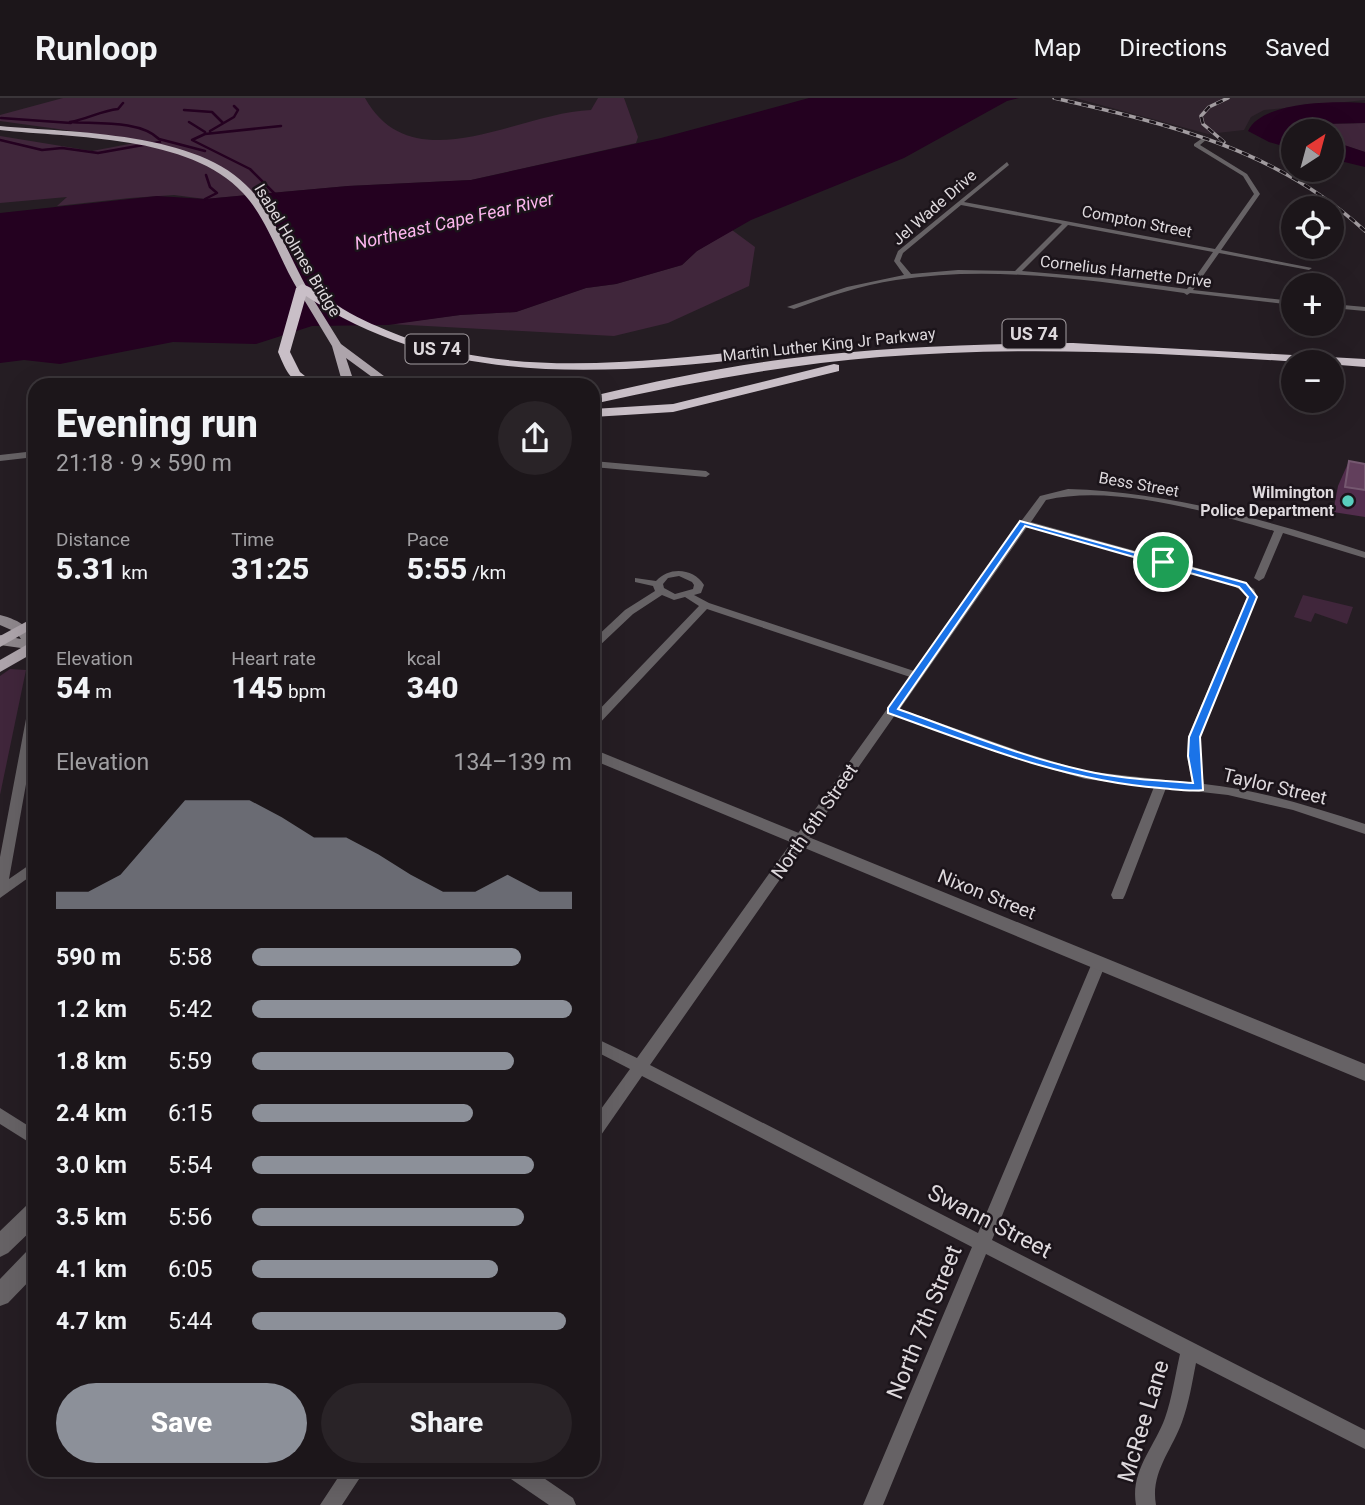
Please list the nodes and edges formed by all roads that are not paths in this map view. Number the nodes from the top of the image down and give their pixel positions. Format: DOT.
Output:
graph roads {
  1 [pos="0,128"];
  2 [pos="1204,139"];
  3 [pos="1007,164"];
  4 [pos="960,202"];
  5 [pos="1067,223"];
  6 [pos="1216,250"];
  7 [pos="1309,268"];
  8 [pos="1017,272"];
  9 [pos="909,276"];
  10 [pos="302,288"];
  11 [pos="1187,293"];
  12 [pos="1281,302"];
  13 [pos="791,307"];
  14 [pos="1344,307"];
  15 [pos="1365,309"];
  16 [pos="337,346"];
  17 [pos="964,348"];
  18 [pos="1365,351"];
  19 [pos="756,354"];
  20 [pos="1365,363"];
  21 [pos="300,378"];
  22 [pos="347,378"];
  23 [pos="380,378"];
  24 [pos="600,394"];
  25 [pos="600,394"];
  26 [pos="600,413"];
  27 [pos="28,455"];
  28 [pos="0,458"];
  29 [pos="600,465"];
  30 [pos="706,474"];
  31 [pos="1033,508"];
  32 [pos="1023,523"];
  33 [pos="1280,528"];
  34 [pos="1365,555"];
  35 [pos="1259,578"];
  36 [pos="639,580"];
  37 [pos="659,588"];
  38 [pos="1250,591"];
  39 [pos="689,596"];
  40 [pos="705,605"];
  41 [pos="0,619"];
  42 [pos="28,625"];
  43 [pos="600,639"];
  44 [pos="1,641"];
  45 [pos="28,645"];
  46 [pos="28,650"];
  47 [pos="0,667"];
  48 [pos="917,676"];
  49 [pos="892,710"];
  50 [pos="600,716"];
  51 [pos="28,741"];
  52 [pos="600,757"];
  53 [pos="1161,785"];
  54 [pos="1199,787"];
  55 [pos="1365,829"];
  56 [pos="800,840"];
  57 [pos="28,871"];
  58 [pos="0,892"];
  59 [pos="1118,894"];
  60 [pos="1099,963"];
  61 [pos="600,1047"];
  62 [pos="640,1067"];
  63 [pos="1365,1073"];
  64 [pos="0,1115"];
  65 [pos="600,1123"];
  66 [pos="28,1134"];
  67 [pos="28,1219"];
  68 [pos="981,1243"];
  69 [pos="0,1247"];
  70 [pos="28,1266"];
  71 [pos="0,1295"];
  72 [pos="1190,1350"];
  73 [pos="1365,1440"];
  74 [pos="350,1477"];
  75 [pos="525,1477"];
  76 [pos="330,1505"];
  77 [pos="566,1505"];
  78 [pos="873,1505"];
  79 [pos="1146,1505"];
  1 -- 10 [label="highway, Isabel Holmes Bridge / US 74"];
  2 -- 6 [label="street"];
  3 -- 4 [label="street, Jel Wade Drive"];
  4 -- 5 [label="street, Compton Street"];
  4 -- 9 [label="street, Jel Wade Drive"];
  5 -- 6 [label="street, Compton Street"];
  5 -- 8 [label="street"];
  6 -- 7 [label="street, Compton Street"];
  6 -- 11 [label="street"];
  8 -- 9 [label="street, Cornelius Harnette Drive"];
  8 -- 11 [label="street, Cornelius Harnette Drive"];
  9 -- 13 [label="street, Cornelius Harnette Drive"];
  10 -- 16 [label="main road, Isabel Holmes Bridge / US 74"];
  10 -- 19 [label="highway, US 74"];
  10 -- 21 [label="highway"];
  11 -- 12 [label="street, Cornelius Harnette Drive"];
  14 -- 15 [label="street"];
  16 -- 22 [label="main road"];
  16 -- 23 [label="main road, Isabel Holmes Bridge"];
  17 -- 20 [label="highway, Martin Luther King Jr Parkway / US 74"];
  17 -- 25 [label="highway, Martin Luther King Jr Parkway"];
  17 -- 26 [label="highway, US 74"];
  18 -- 19 [label="highway, Martin Luther King Jr Parkway / US 74"];
  19 -- 24 [label="highway, Martin Luther King Jr Parkway"];
  27 -- 28 [label="street"];
  29 -- 30 [label="street"];
  31 -- 32 [label="street, North 6th Street"];
  31 -- 33 [label="street, Bess Street"];
  32 -- 38 [label="street"];
  32 -- 48 [label="street, North 6th Street"];
  33 -- 34 [label="street, Bess Street"];
  33 -- 35 [label="street"];
  36 -- 37 [label="street"];
  37 -- 39 [label="street"];
  37 -- 39 [label="street"];
  37 -- 43 [label="street"];
  38 -- 54 [label="street"];
  39 -- 40 [label="street"];
  40 -- 48 [label="street"];
  40 -- 50 [label="street"];
  41 -- 42 [label="main road"];
  42 -- 44 [label="main road"];
  44 -- 45 [label="main road"];
  46 -- 47 [label="main road"];
  48 -- 49 [label="street, North 6th Street"];
  49 -- 53 [label="street, Taylor Street"];
  49 -- 56 [label="street, North 6th Street"];
  51 -- 58 [label="street"];
  52 -- 56 [label="street, Nixon Street"];
  53 -- 54 [label="street, Taylor Street"];
  53 -- 59 [label="street"];
  54 -- 55 [label="street, Taylor Street"];
  56 -- 60 [label="street, Nixon Street"];
  56 -- 62 [label="street, North 6th Street"];
  57 -- 58 [label="street"];
  60 -- 63 [label="street, Nixon Street"];
  60 -- 68 [label="street, North 7th Street"];
  61 -- 62 [label="street, Swann Street"];
  62 -- 65 [label="street, North 6th Street"];
  62 -- 68 [label="street, Swann Street"];
  64 -- 66 [label="street"];
  67 -- 69 [label="street"];
  68 -- 72 [label="street, Swann Street"];
  68 -- 78 [label="street, North 7th Street"];
  70 -- 71 [label="street"];
  72 -- 73 [label="street, Swann Street"];
  72 -- 79 [label="street, McRee Lane"];
  74 -- 76 [label="street"];
  75 -- 77 [label="street"];
}
